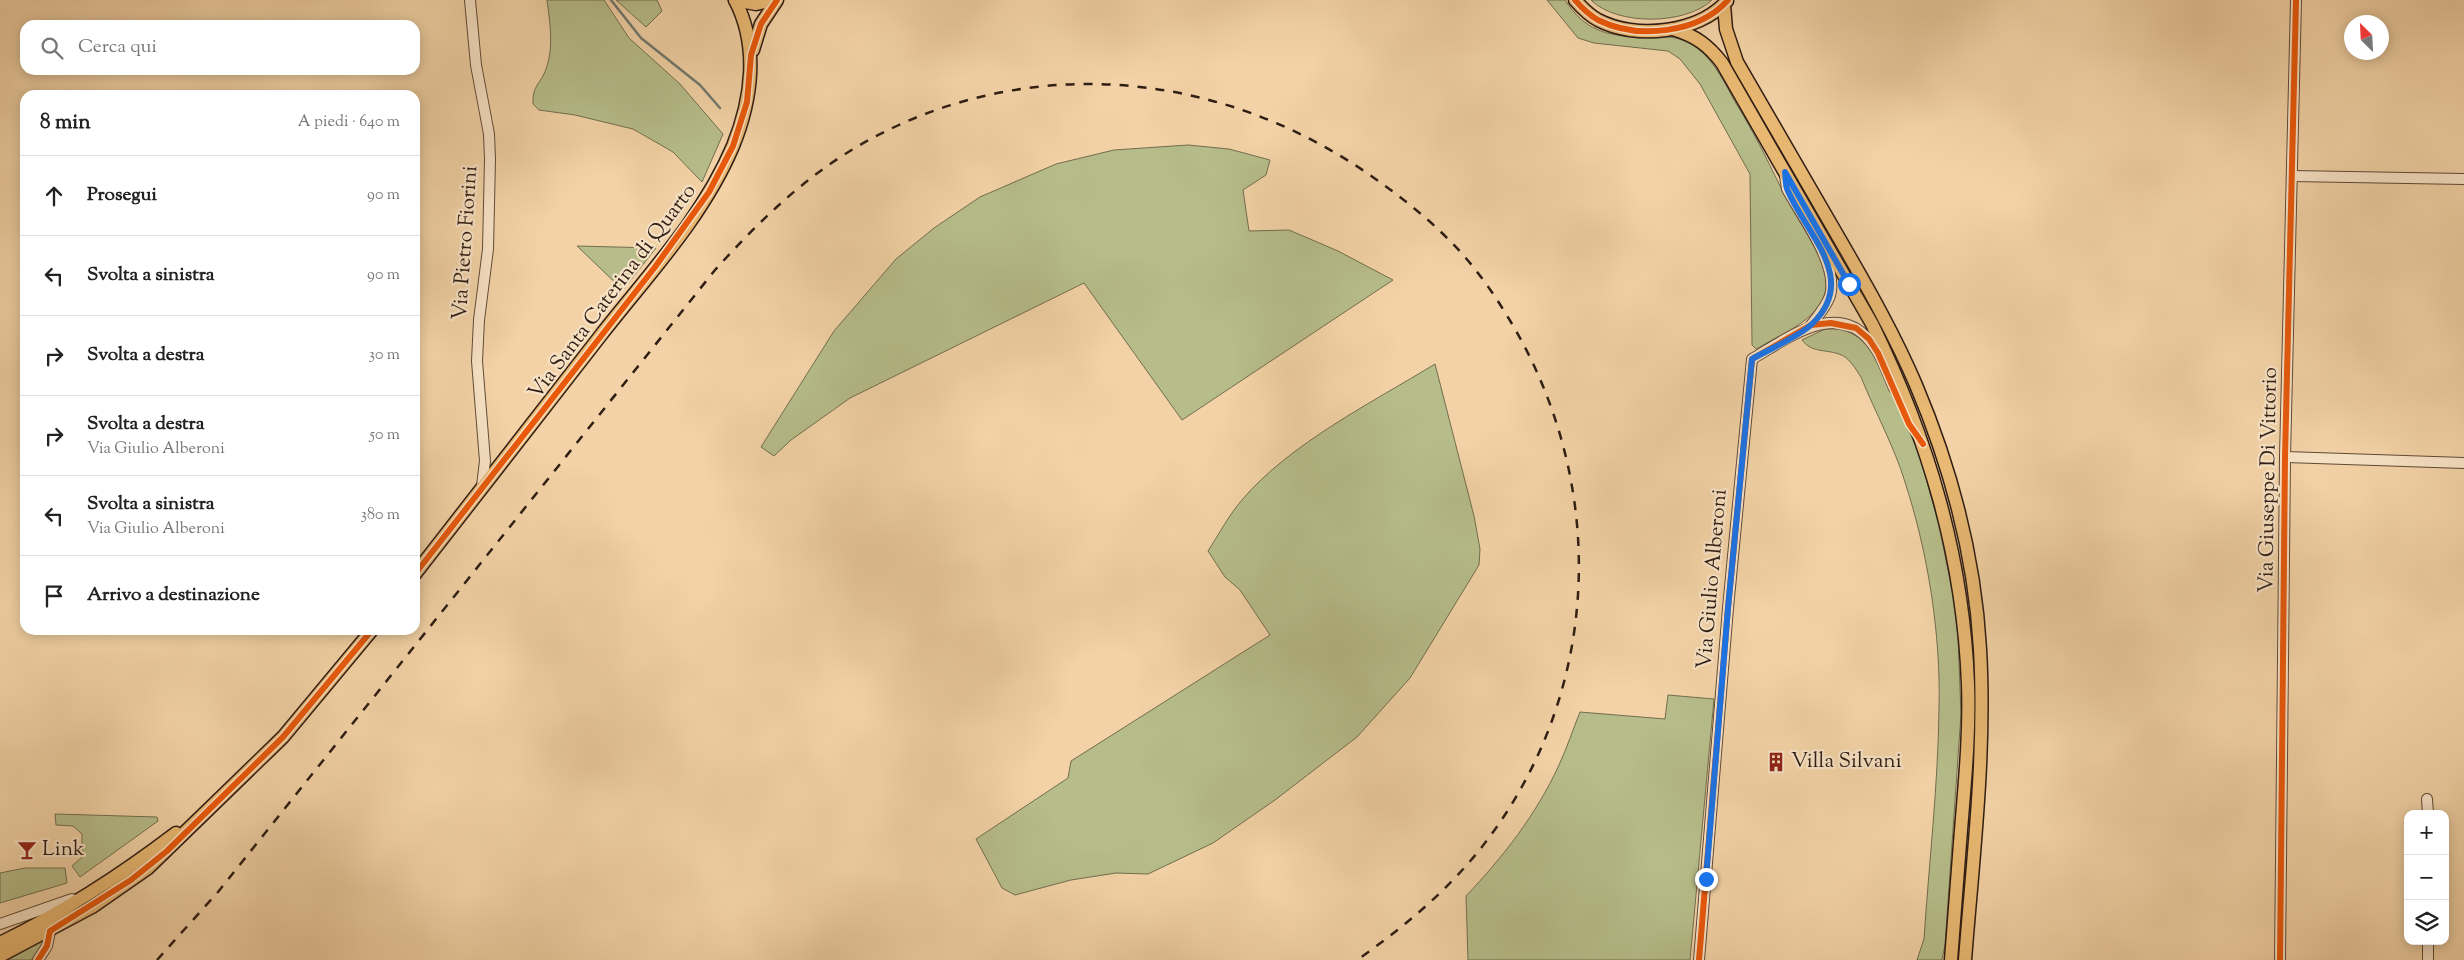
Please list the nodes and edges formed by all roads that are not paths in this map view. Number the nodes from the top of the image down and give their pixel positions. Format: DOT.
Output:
graph roads {
  1 [pos="470,0"];
  2 [pos="735,0"];
  3 [pos="775,0"];
  4 [pos="1575,0"];
  5 [pos="2296,0"];
  6 [pos="1726,3"];
  7 [pos="1673,29"];
  8 [pos="751,55"];
  9 [pos="1785,172"];
  10 [pos="2292,176"];
  11 [pos="2464,179"];
  12 [pos="1811,326"];
  13 [pos="1923,444"];
  14 [pos="2285,457"];
  15 [pos="2464,463"];
  16 [pos="482,489"];
  17 [pos="420,568"];
  18 [pos="368,635"];
  19 [pos="2428,799"];
  20 [pos="217,801"];
  21 [pos="2428,810"];
  22 [pos="89,894"];
  23 [pos="0,924"];
  24 [pos="50,931"];
  25 [pos="0,942"];
  26 [pos="2428,945"];
  27 [pos="0,956"];
  28 [pos="1950,957"];
  29 [pos="38,960"];
  30 [pos="1699,960"];
  31 [pos="1965,960"];
  32 [pos="2280,960"];
  33 [pos="2428,960"];
  1 -- 16 [label="street, Via Pietro Fiorini"];
  2 -- 3 [label="main road"];
  2 -- 8 [label="main road, Via Santa Caterina di Quarto"];
  3 -- 8 [label="main road, Via Santa Caterina di Quarto"];
  4 -- 7 [label="main road"];
  5 -- 10 [label="street, Via Giuseppe Di Vittorio"];
  6 -- 7 [label="main road"];
  6 -- 31 [label="main road"];
  7 -- 9 [label="main road"];
  8 -- 16 [label="main road, Via Santa Caterina di Quarto"];
  9 -- 12 [label="street"];
  9 -- 13 [label="main road"];
  10 -- 11 [label="street"];
  10 -- 14 [label="street, Via Giuseppe Di Vittorio"];
  12 -- 13 [label="street"];
  12 -- 30 [label="street, Via Giulio Alberoni"];
  13 -- 28 [label="main road"];
  14 -- 15 [label="street"];
  14 -- 32 [label="street, Via Giuseppe Di Vittorio"];
  16 -- 17 [label="main road, Via Santa Caterina di Quarto"];
  18 -- 20 [label="main road"];
  19 -- 21 [label="street"];
  20 -- 22 [label="main road"];
  20 -- 24 [label="main road"];
  22 -- 23 [label="street"];
  22 -- 25 [label="main road"];
  24 -- 27 [label="main road"];
  24 -- 29 [label="street"];
  26 -- 33 [label="street"];
}
